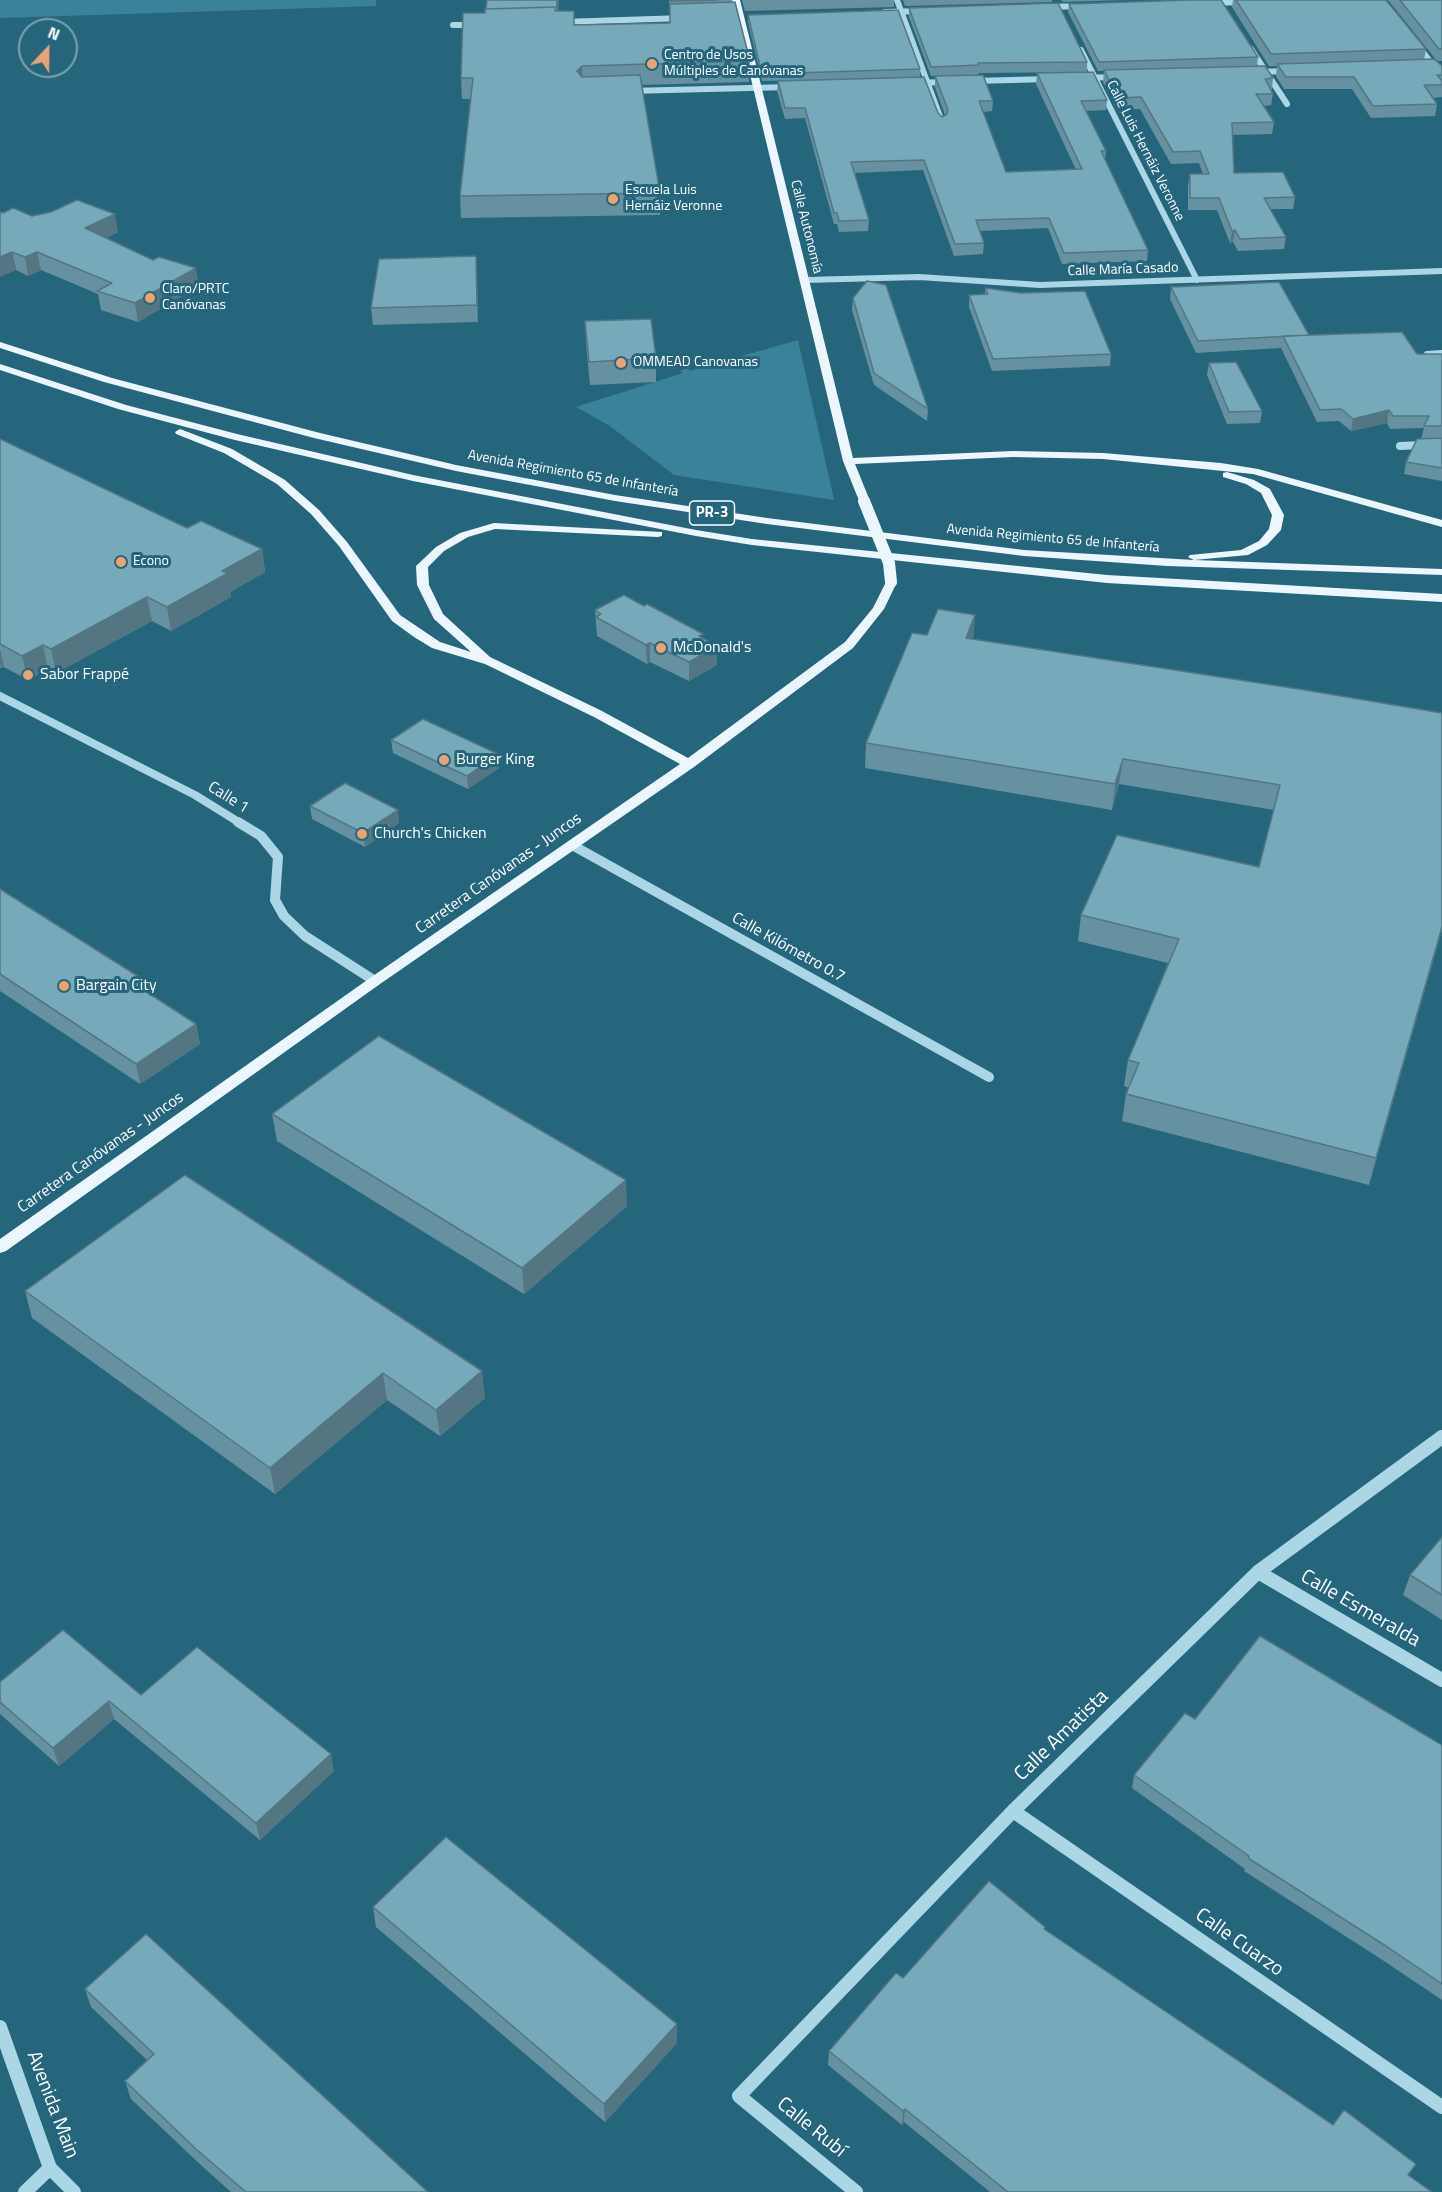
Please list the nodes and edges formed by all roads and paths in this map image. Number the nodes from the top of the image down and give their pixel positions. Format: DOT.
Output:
graph roads {
  1 [pos="736,0"];
  2 [pos="897,0"];
  3 [pos="1056,0"];
  4 [pos="1222,1"];
  5 [pos="1258,2"];
  6 [pos="1200,3"];
  7 [pos="1094,6"];
  8 [pos="1037,7"];
  9 [pos="1059,7"];
  10 [pos="924,11"];
  11 [pos="880,12"];
  12 [pos="901,12"];
  13 [pos="1229,12"];
  14 [pos="744,16"];
  15 [pos="728,17"];
  16 [pos="1064,17"];
  17 [pos="692,18"];
  18 [pos="549,22"];
  19 [pos="489,24"];
  20 [pos="453,25"];
  21 [pos="1247,42"];
  22 [pos="1414,42"];
  23 [pos="1080,47"];
  24 [pos="1438,66"];
  25 [pos="1423,67"];
  26 [pos="1299,71"];
  27 [pos="1265,72"];
  28 [pos="1243,73"];
  29 [pos="1129,76"];
  30 [pos="1442,76"];
  31 [pos="1095,77"];
  32 [pos="1061,78"];
  33 [pos="1072,78"];
  34 [pos="926,83"];
  35 [pos="904,84"];
  36 [pos="802,87"];
  37 [pos="757,88"];
  38 [pos="618,91"];
  39 [pos="1287,104"];
  40 [pos="942,122"];
  41 [pos="1442,271"];
  42 [pos="806,280"];
  43 [pos="1197,280"];
  44 [pos="0,345"];
  45 [pos="1442,353"];
  46 [pos="1427,354"];
  47 [pos="0,367"];
  48 [pos="122,407"];
  49 [pos="1442,444"];
  50 [pos="1400,446"];
  51 [pos="848,461"];
  52 [pos="1169,461"];
  53 [pos="1442,524"];
  54 [pos="696,533"];
  55 [pos="1167,563"];
  56 [pos="1442,572"];
  57 [pos="1442,597"];
  58 [pos="489,661"];
  59 [pos="0,696"];
  60 [pos="689,764"];
  61 [pos="572,845"];
  62 [pos="375,981"];
  63 [pos="989,1077"];
  64 [pos="0,1247"];
  65 [pos="1442,1437"];
  66 [pos="1258,1572"];
  67 [pos="1442,1680"];
  68 [pos="1013,1811"];
  69 [pos="0,2026"];
  70 [pos="739,2096"];
  71 [pos="1442,2107"];
  72 [pos="50,2168"];
  73 [pos="25,2192"];
  74 [pos="74,2192"];
  75 [pos="856,2192"];
  1 -- 14 [label="main road, Calle Autonomía"];
  2 -- 12 [label="street"];
  3 -- 9 [label="street"];
  4 -- 5 [label="street"];
  4 -- 6 [label="street"];
  4 -- 13 [label="street"];
  7 -- 9 [label="street"];
  8 -- 9 [label="street"];
  9 -- 16 [label="street"];
  10 -- 12 [label="street"];
  11 -- 12 [label="street"];
  12 -- 34 [label="street"];
  14 -- 15 [label="street"];
  14 -- 37 [label="main road, Calle Autonomía"];
  17 -- 18 [label="street"];
  19 -- 20 [label="street"];
  21 -- 27 [label="street"];
  22 -- 24 [label="street"];
  23 -- 31 [label="street, Calle Luis Hernáiz Veronne"];
  24 -- 25 [label="street"];
  24 -- 30 [label="street"];
  26 -- 27 [label="street"];
  27 -- 28 [label="street"];
  27 -- 39 [label="street"];
  29 -- 31 [label="street"];
  31 -- 33 [label="street"];
  31 -- 43 [label="street, Calle Luis Hernáiz Veronne"];
  32 -- 34 [label="street"];
  34 -- 35 [label="street"];
  34 -- 40 [label="street"];
  36 -- 37 [label="street"];
  37 -- 38 [label="street"];
  37 -- 42 [label="main road, Calle Autonomía"];
  41 -- 43 [label="street, Calle María Casado"];
  42 -- 43 [label="street, Calle María Casado"];
  42 -- 51 [label="main road, Calle Autonomía"];
  44 -- 55 [label="main road, Avenida Regimiento 65 de Infantería / PR-3"];
  45 -- 46 [label="street"];
  47 -- 48 [label="main road, Avenida Regimiento 65 de Infantería / PR-3"];
  48 -- 54 [label="main road, Avenida Regimiento 65 de Infantería / PR-3"];
  48 -- 58 [label="main road"];
  49 -- 50 [label="street"];
  51 -- 52 [label="main road"];
  51 -- 60 [label="main road, Carretera Canóvanas - Juncos, bridge"];
  52 -- 53 [label="main road"];
  52 -- 55 [label="main road"];
  54 -- 57 [label="main road, Avenida Regimiento 65 de Infantería / PR-3"];
  54 -- 58 [label="main road"];
  55 -- 56 [label="main road, Avenida Regimiento 65 de Infantería / PR-3"];
  58 -- 60 [label="main road"];
  59 -- 62 [label="street, Calle 1"];
  60 -- 61 [label="main road, Carretera Canóvanas - Juncos"];
  61 -- 62 [label="main road, Carretera Canóvanas - Juncos"];
  61 -- 63 [label="street, Calle Kilómetro 0.7"];
  62 -- 64 [label="main road, Carretera Canóvanas - Juncos"];
  65 -- 66 [label="street, Calle Amatista"];
  66 -- 67 [label="street, Calle Esmeralda"];
  66 -- 68 [label="street, Calle Amatista"];
  68 -- 70 [label="street, Calle Amatista"];
  68 -- 71 [label="street, Calle Cuarzo"];
  69 -- 72 [label="street, Avenida Main"];
  70 -- 75 [label="street, Calle Rubí"];
  72 -- 73 [label="street"];
  72 -- 74 [label="street, Avenida Main"];
}
